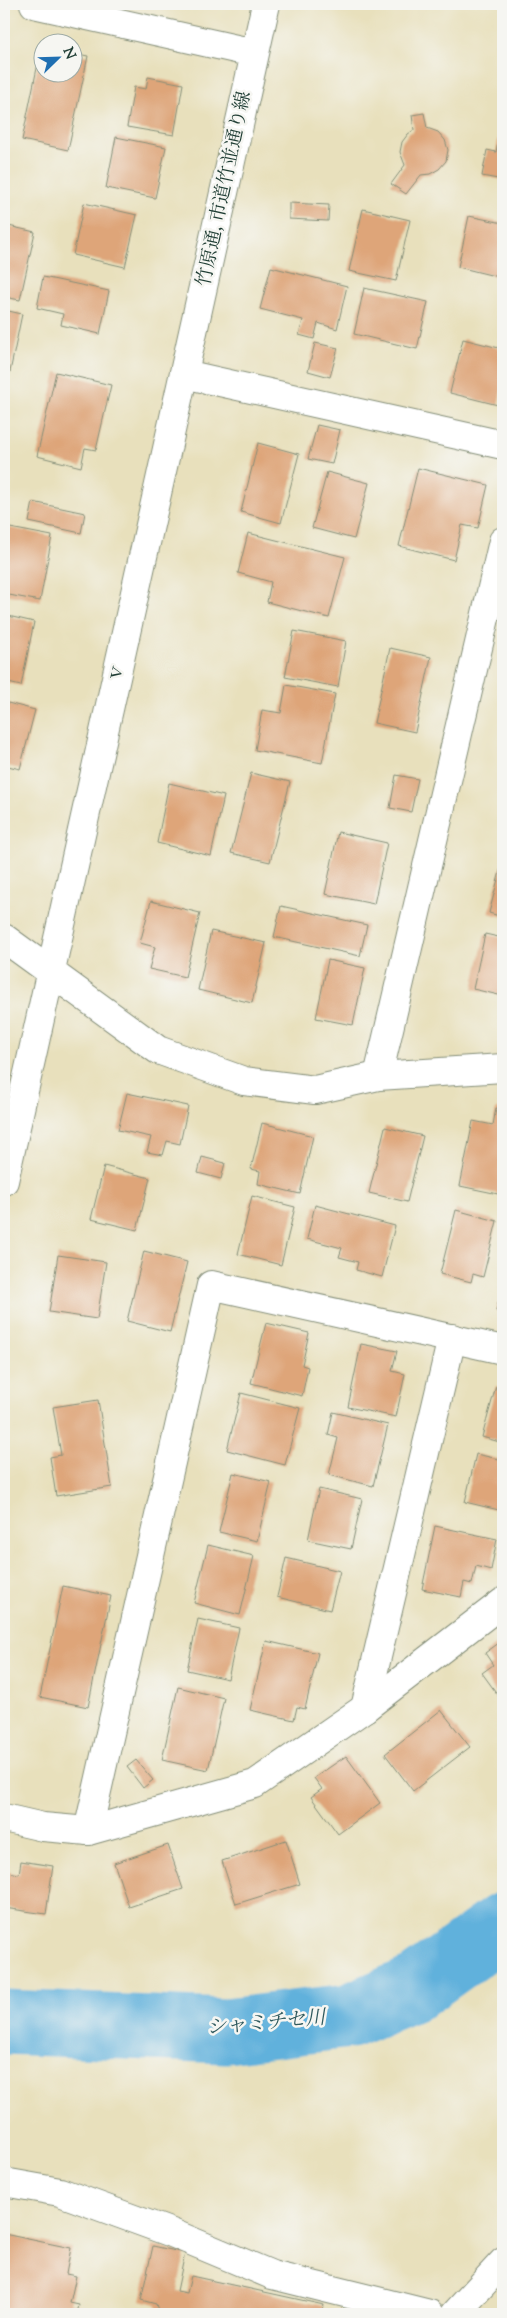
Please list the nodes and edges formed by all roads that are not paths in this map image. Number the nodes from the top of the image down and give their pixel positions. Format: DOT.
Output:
graph roads {
  1 [pos="34,4"];
  2 [pos="266,4"];
  3 [pos="254,53"];
  4 [pos="184,374"];
  5 [pos="503,445"];
  6 [pos="503,542"];
  7 [pos="4,938"];
  8 [pos="51,972"];
  9 [pos="503,1068"];
  10 [pos="378,1076"];
  11 [pos="5,1165"];
  12 [pos="452,1338"];
  13 [pos="503,1350"];
  14 [pos="503,1602"];
  15 [pos="365,1708"];
  16 [pos="4,1818"];
  17 [pos="88,1831"];
  18 [pos="4,2182"];
  19 [pos="503,2262"];
  20 [pos="430,2314"];
  21 [pos="455,2314"];
  1 -- 3 [label="street"];
  2 -- 3 [label="street, 竹原通, 市道竹並通り線"];
  3 -- 4 [label="street, 竹原通, 市道竹並通り線"];
  4 -- 5 [label="street"];
  4 -- 8 [label="street, ｖ"];
  6 -- 10 [label="street"];
  7 -- 8 [label="street"];
  8 -- 10 [label="street"];
  8 -- 11 [label="street"];
  9 -- 10 [label="street"];
  12 -- 13 [label="street"];
  12 -- 15 [label="street"];
  12 -- 17 [label="street"];
  14 -- 15 [label="street"];
  15 -- 17 [label="street"];
  16 -- 17 [label="street"];
  18 -- 20 [label="street"];
  19 -- 21 [label="street"];
}
